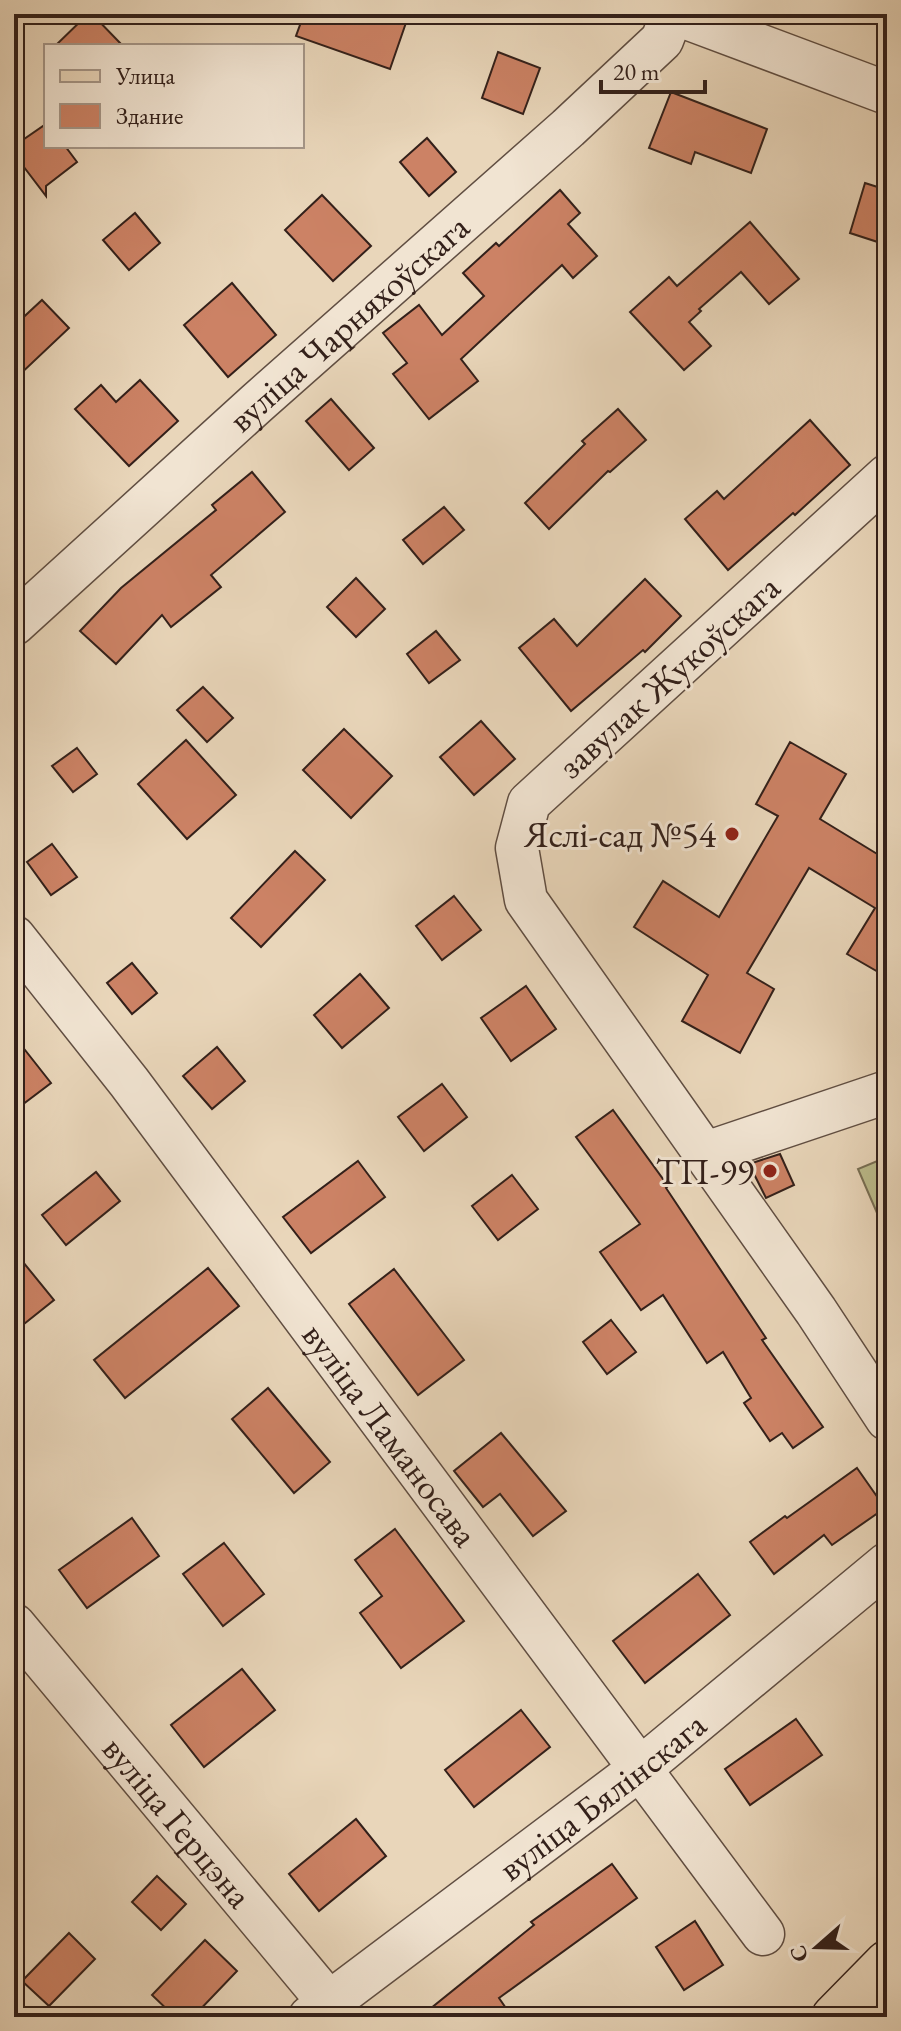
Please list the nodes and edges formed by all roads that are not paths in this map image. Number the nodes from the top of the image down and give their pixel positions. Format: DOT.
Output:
graph roads {
  1 [pos="674,14"];
  2 [pos="887,93"];
  3 [pos="887,476"];
  4 [pos="14,624"];
  5 [pos="14,937"];
  6 [pos="887,1092"];
  7 [pos="706,1153"];
  8 [pos="887,1419"];
  9 [pos="887,1564"];
  10 [pos="14,1625"];
  11 [pos="641,1768"];
  12 [pos="763,1934"];
  13 [pos="887,1963"];
  14 [pos="327,2012"];
  15 [pos="834,2017"];
  1 -- 2 [label="street"];
  1 -- 4 [label="street, вуліца Чарняхоўскага"];
  3 -- 7 [label="street, завулак Жукоўскага"];
  5 -- 11 [label="street, вуліца Ламаносава"];
  6 -- 7 [label="street"];
  7 -- 8 [label="street, завулак Жукоўскага"];
  9 -- 11 [label="street, вуліца Бялінскага"];
  10 -- 14 [label="street, вуліца Герцэна"];
  11 -- 12 [label="street, вуліца Ламаносава"];
  11 -- 14 [label="street, вуліца Бялінскага"];
  13 -- 15 [label="main road"];
}
